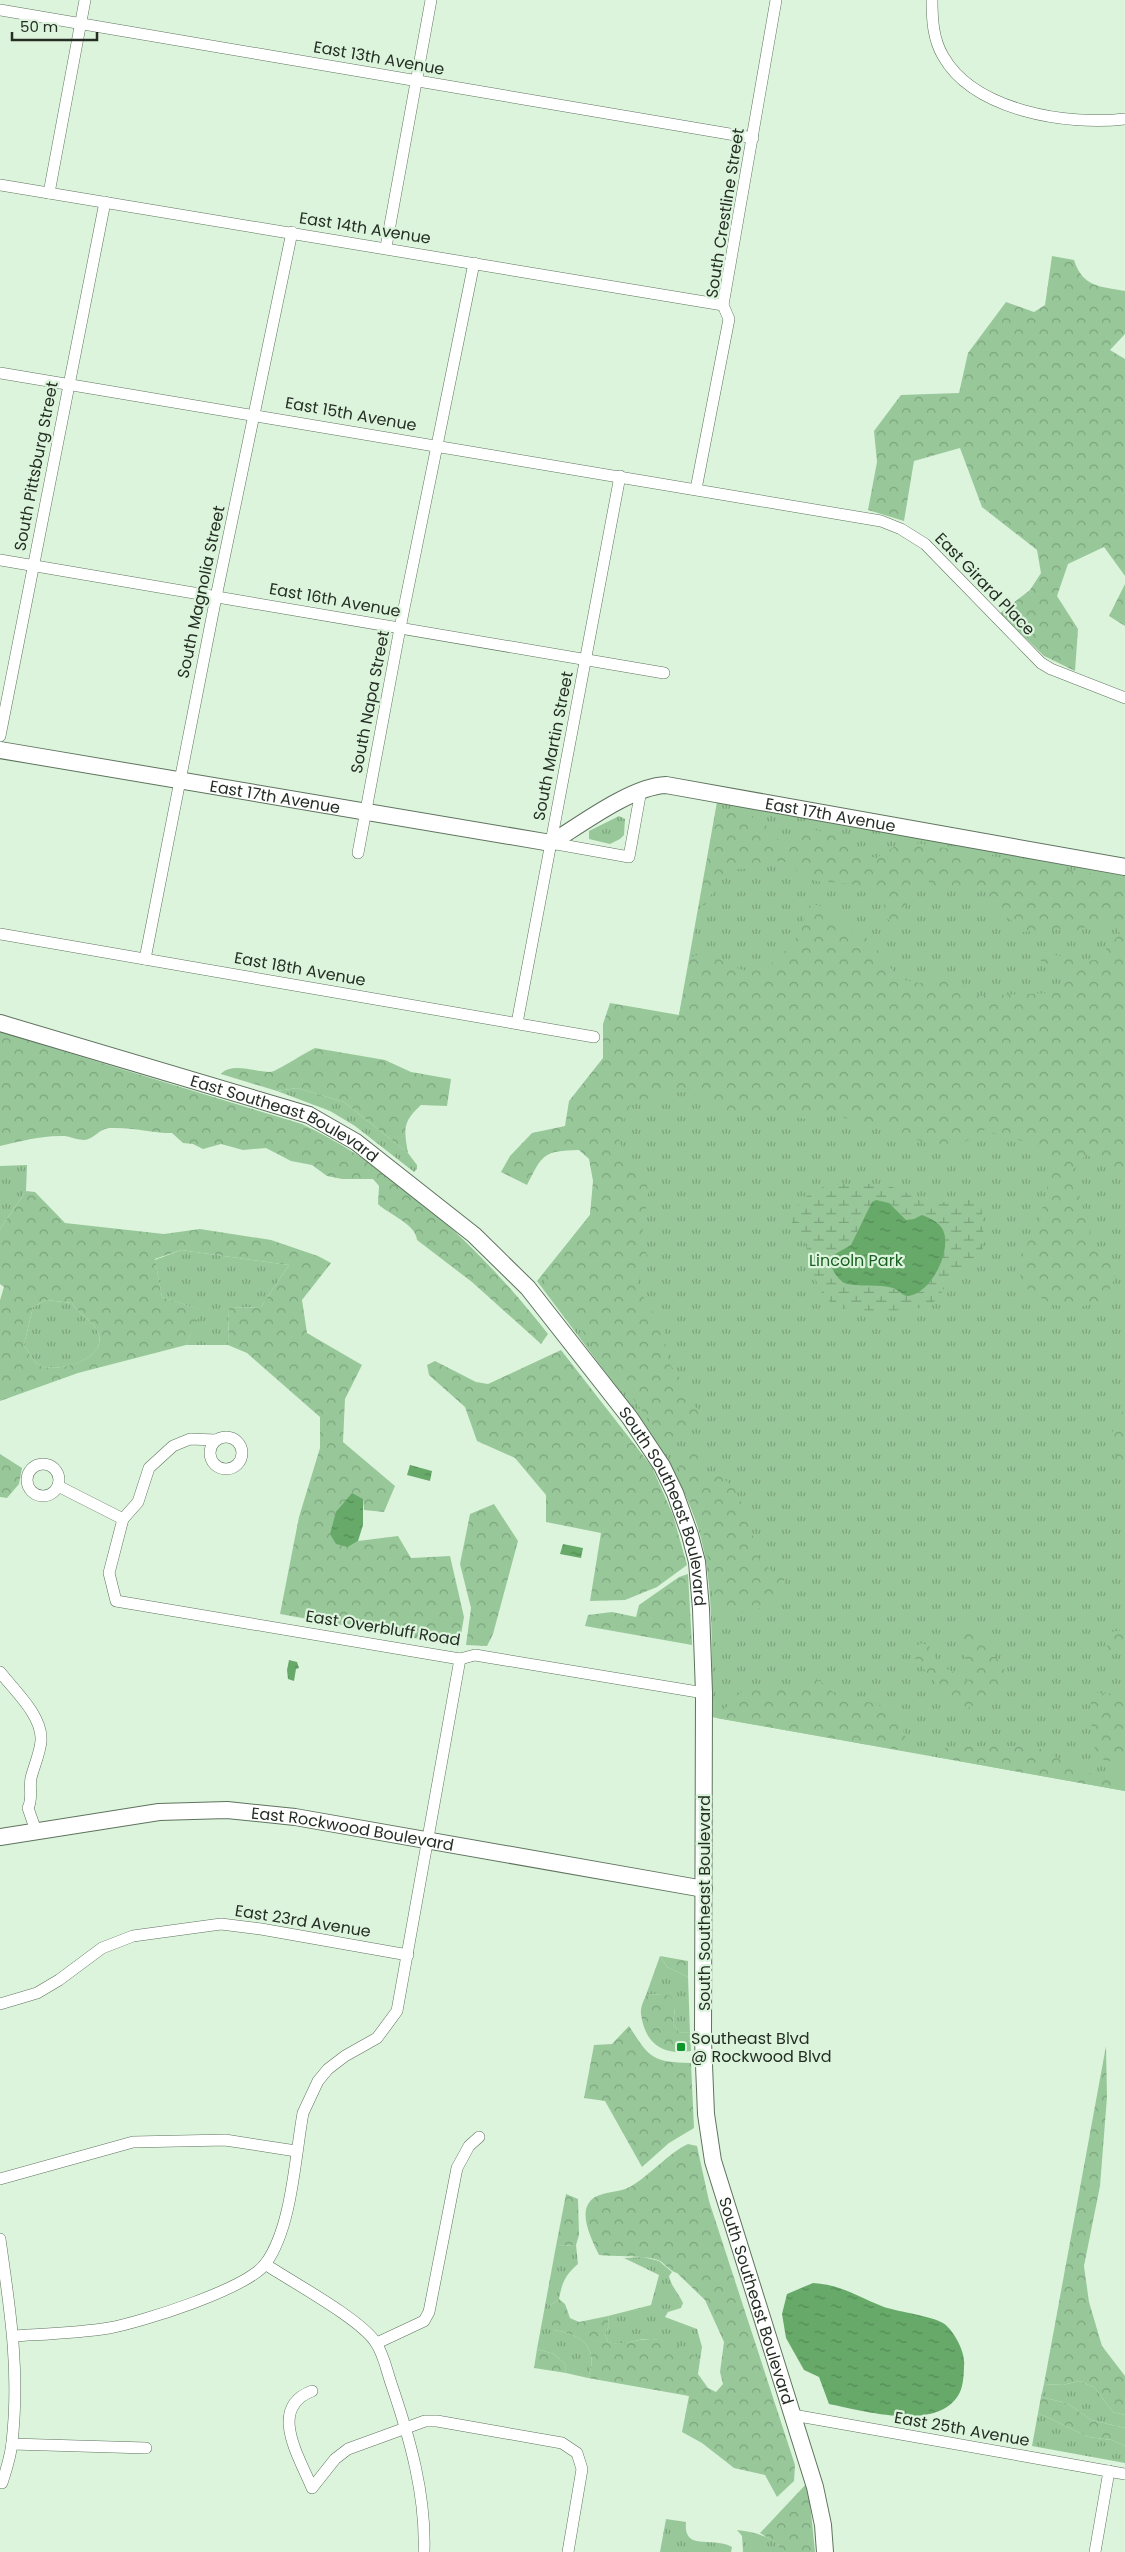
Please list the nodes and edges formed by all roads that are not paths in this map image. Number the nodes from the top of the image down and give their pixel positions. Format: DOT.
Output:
graph roads {
  1 [pos="85,0"];
  2 [pos="431,0"];
  3 [pos="776,0"];
  4 [pos="932,0"];
  5 [pos="0,10"];
  6 [pos="81,23"];
  7 [pos="416,81"];
  8 [pos="1125,119"];
  9 [pos="753,138"];
  10 [pos="0,185"];
  11 [pos="49,193"];
  12 [pos="105,202"];
  13 [pos="292,232"];
  14 [pos="386,247"];
  15 [pos="474,263"];
  16 [pos="724,305"];
  17 [pos="0,372"];
  18 [pos="69,384"];
  19 [pos="254,414"];
  20 [pos="436,445"];
  21 [pos="620,476"];
  22 [pos="696,489"];
  23 [pos="0,560"];
  24 [pos="32,566"];
  25 [pos="216,597"];
  26 [pos="400,628"];
  27 [pos="586,660"];
  28 [pos="664,673"];
  29 [pos="1125,698"];
  30 [pos="0,736"];
  31 [pos="0,750"];
  32 [pos="180,779"];
  33 [pos="641,790"];
  34 [pos="365,812"];
  35 [pos="551,843"];
  36 [pos="358,853"];
  37 [pos="1125,867"];
  38 [pos="0,934"];
  39 [pos="145,959"];
  40 [pos="0,1023"];
  41 [pos="517,1023"];
  42 [pos="594,1037"];
  43 [pos="528,1288"];
  44 [pos="216,1440"];
  45 [pos="58,1486"];
  46 [pos="123,1519"];
  47 [pos="460,1659"];
  48 [pos="0,1672"];
  49 [pos="704,1693"];
  50 [pos="35,1826"];
  51 [pos="0,1837"];
  52 [pos="429,1842"];
  53 [pos="704,1889"];
  54 [pos="408,1955"];
  55 [pos="0,2004"];
  56 [pos="479,2137"];
  57 [pos="296,2150"];
  58 [pos="0,2179"];
  59 [pos="0,2239"];
  60 [pos="265,2264"];
  61 [pos="14,2336"];
  62 [pos="377,2343"];
  63 [pos="312,2391"];
  64 [pos="793,2415"];
  65 [pos="406,2428"];
  66 [pos="12,2444"];
  67 [pos="146,2448"];
  68 [pos="1109,2471"];
  69 [pos="1125,2474"];
  70 [pos="2,2483"];
  71 [pos="424,2552"];
  72 [pos="568,2552"];
  73 [pos="825,2552"];
  74 [pos="1095,2552"];
  1 -- 6 [label="street"];
  2 -- 7 [label="street"];
  3 -- 9 [label="street, South Crestline Street"];
  4 -- 8 [label="street"];
  5 -- 6 [label="street, East 13th Avenue"];
  6 -- 7 [label="street, East 13th Avenue"];
  6 -- 11 [label="street"];
  7 -- 9 [label="street, East 13th Avenue"];
  7 -- 14 [label="street"];
  9 -- 16 [label="street, South Crestline Street"];
  10 -- 11 [label="street, East 14th Avenue"];
  11 -- 12 [label="street, East 14th Avenue"];
  12 -- 13 [label="street, East 14th Avenue"];
  12 -- 18 [label="street, South Pittsburg Street"];
  13 -- 14 [label="street, East 14th Avenue"];
  13 -- 19 [label="street, South Magnolia Street"];
  14 -- 15 [label="street, East 14th Avenue"];
  15 -- 16 [label="street, East 14th Avenue"];
  15 -- 20 [label="street, South Napa Street"];
  16 -- 22 [label="street, South Crestline Street"];
  17 -- 18 [label="street, East 15th Avenue"];
  18 -- 19 [label="street, East 15th Avenue"];
  18 -- 24 [label="street, South Pittsburg Street"];
  19 -- 20 [label="street, East 15th Avenue"];
  19 -- 25 [label="street, South Magnolia Street"];
  20 -- 21 [label="street, East 15th Avenue"];
  20 -- 26 [label="street, South Napa Street"];
  21 -- 22 [label="street, East 15th Avenue"];
  21 -- 27 [label="street, South Martin Street"];
  22 -- 29 [label="street, East Girard Place"];
  23 -- 24 [label="street, East 16th Avenue"];
  24 -- 25 [label="street, East 16th Avenue"];
  24 -- 30 [label="street, South Pittsburg Street"];
  25 -- 26 [label="street, East 16th Avenue"];
  25 -- 32 [label="street, South Magnolia Street"];
  26 -- 27 [label="street, East 16th Avenue"];
  26 -- 34 [label="street, South Napa Street"];
  27 -- 28 [label="street, East 16th Avenue"];
  27 -- 35 [label="street, South Martin Street"];
  31 -- 32 [label="main road, East 17th Avenue"];
  32 -- 34 [label="main road, East 17th Avenue"];
  32 -- 39 [label="street, South Magnolia Street"];
  33 -- 35 [label="main road, East 17th Avenue"];
  33 -- 35 [label="street, East 17th Avenue"];
  33 -- 37 [label="main road, East 17th Avenue"];
  34 -- 35 [label="main road, East 17th Avenue"];
  34 -- 36 [label="street, South Napa Street"];
  35 -- 41 [label="street, South Martin Street"];
  38 -- 39 [label="street, East 18th Avenue"];
  39 -- 41 [label="street, East 18th Avenue"];
  40 -- 43 [label="main road, East Southeast Boulevard"];
  41 -- 42 [label="street, East 18th Avenue"];
  43 -- 49 [label="main road, South Southeast Boulevard"];
  44 -- 46 [label="street"];
  45 -- 46 [label="street"];
  46 -- 47 [label="street, East Overbluff Road"];
  47 -- 49 [label="street, East Overbluff Road"];
  47 -- 52 [label="street"];
  48 -- 50 [label="street"];
  49 -- 53 [label="main road, South Southeast Boulevard"];
  50 -- 51 [label="main road, East Rockwood Boulevard"];
  50 -- 52 [label="main road, East Rockwood Boulevard"];
  52 -- 53 [label="main road, East Rockwood Boulevard"];
  52 -- 54 [label="street"];
  53 -- 64 [label="main road, South Southeast Boulevard"];
  54 -- 55 [label="street, East 23rd Avenue"];
  54 -- 57 [label="street"];
  56 -- 62 [label="street"];
  57 -- 58 [label="street"];
  57 -- 60 [label="street"];
  59 -- 61 [label="street"];
  60 -- 61 [label="street"];
  60 -- 62 [label="street"];
  61 -- 66 [label="street"];
  62 -- 65 [label="street"];
  63 -- 65 [label="street"];
  64 -- 68 [label="street, East 25th Avenue"];
  64 -- 73 [label="main road, South Southeast Boulevard"];
  65 -- 71 [label="street"];
  65 -- 72 [label="street"];
  66 -- 67 [label="street"];
  66 -- 70 [label="street"];
  68 -- 69 [label="street, East 25th Avenue"];
  68 -- 74 [label="street"];
}
